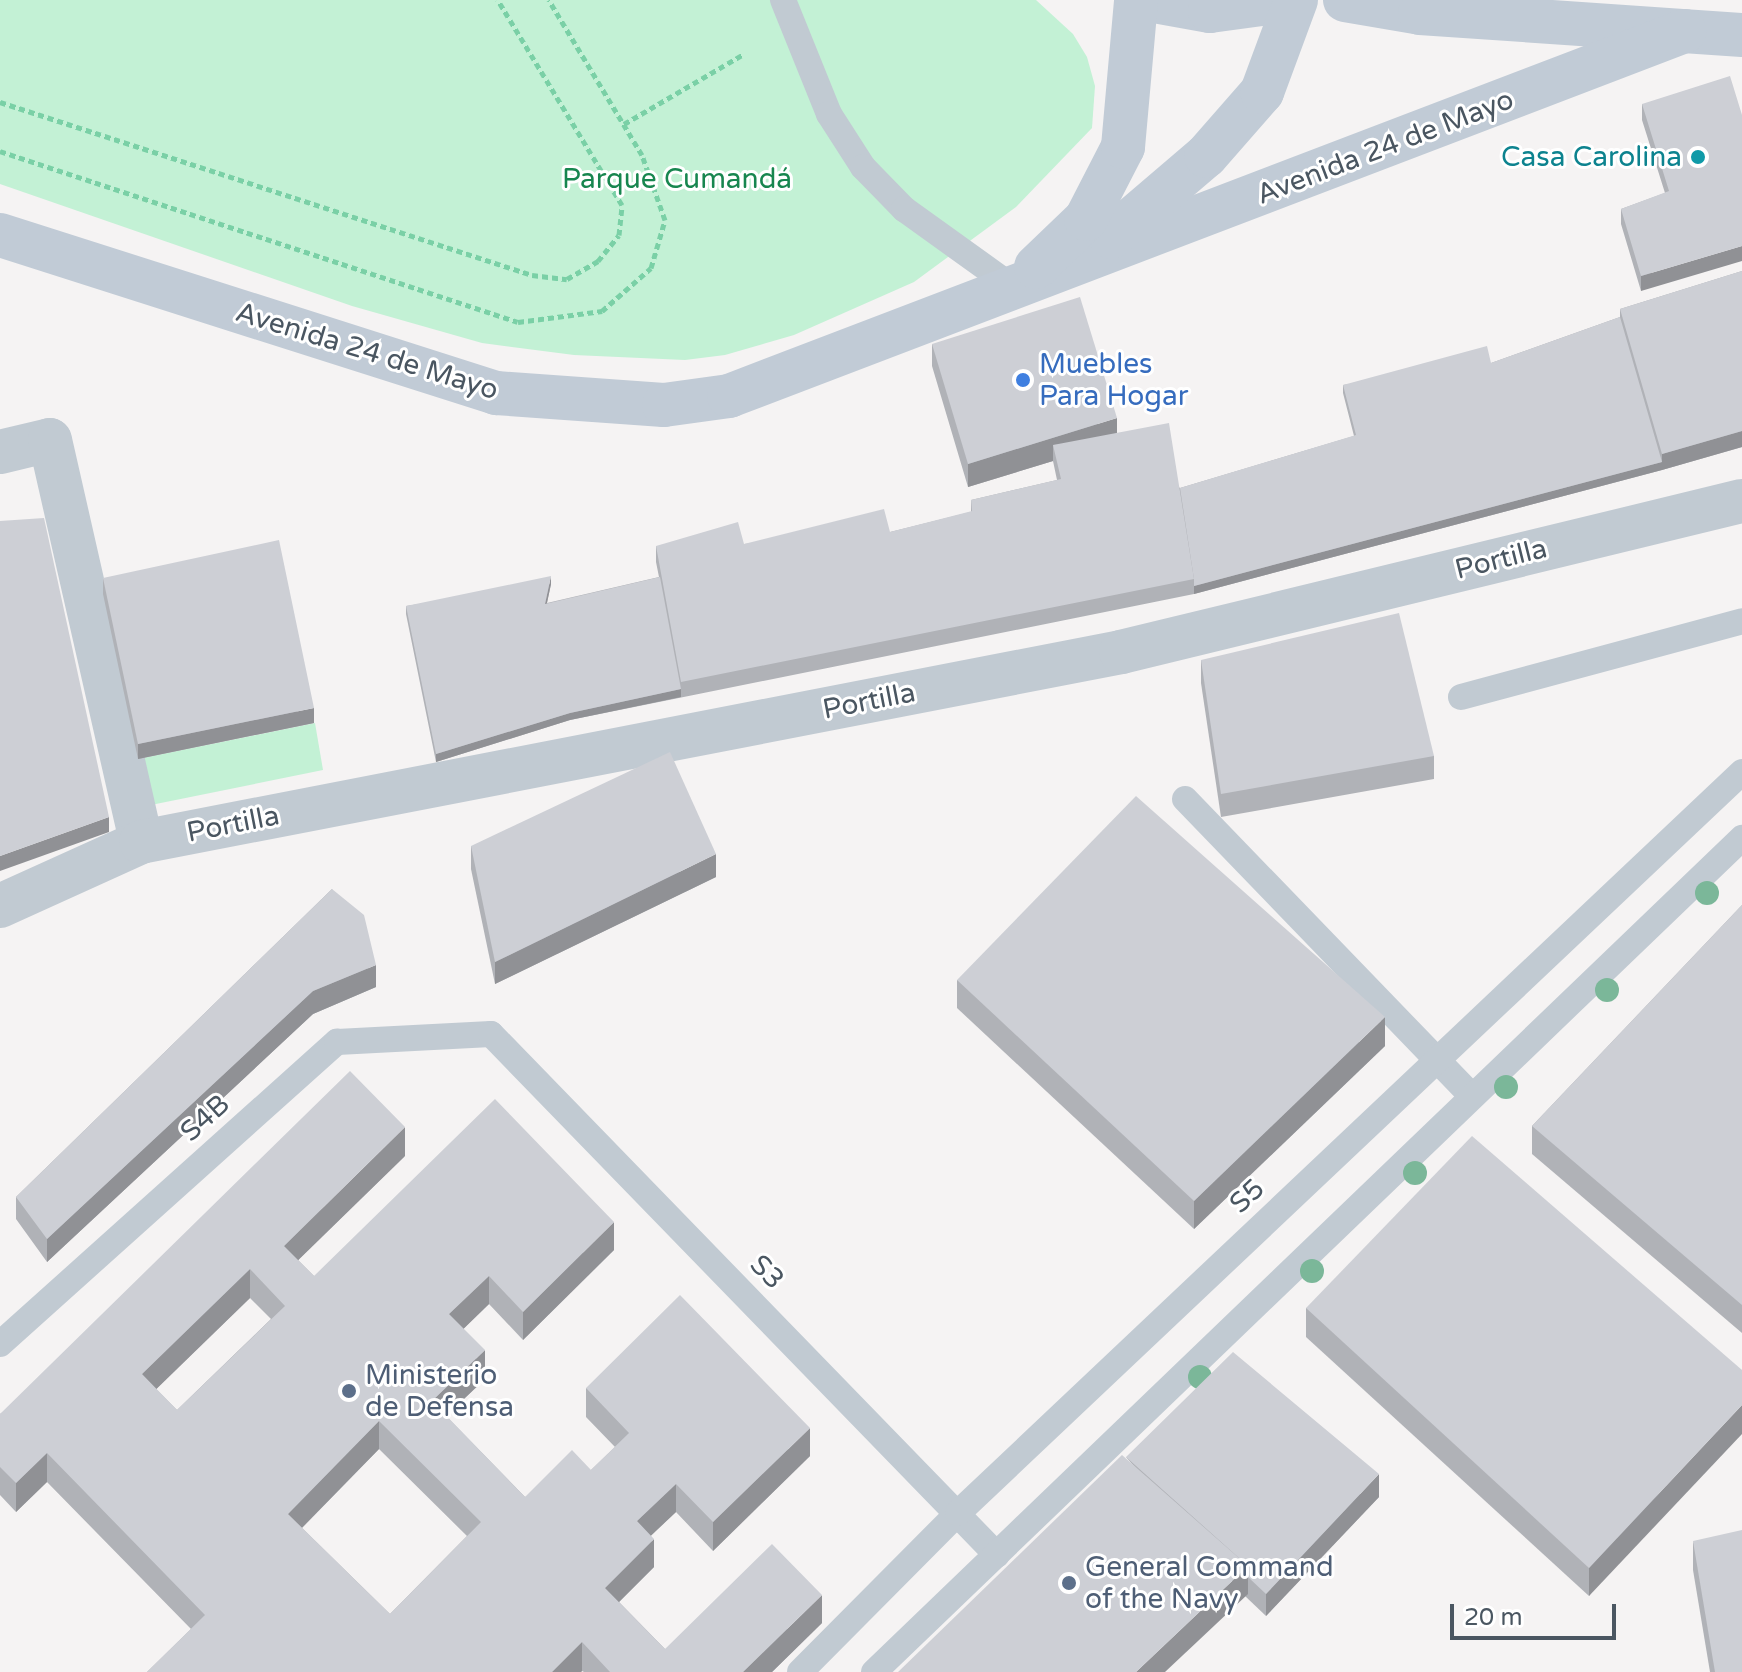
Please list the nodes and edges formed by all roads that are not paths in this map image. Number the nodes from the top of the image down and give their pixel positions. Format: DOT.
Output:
graph roads {
  1 [pos="783,0"];
  2 [pos="1136,0"];
  3 [pos="1149,0"];
  4 [pos="1294,0"];
  5 [pos="1345,0"];
  6 [pos="1685,31"];
  7 [pos="1742,35"];
  8 [pos="0,235"];
  9 [pos="1083,258"];
  10 [pos="1014,288"];
  11 [pos="0,452"];
  12 [pos="1742,501"];
  13 [pos="1742,621"];
  14 [pos="1461,697"];
  15 [pos="1742,772"];
  16 [pos="1185,799"];
  17 [pos="1742,838"];
  18 [pos="141,842"];
  19 [pos="0,906"];
  20 [pos="491,1034"];
  21 [pos="1438,1059"];
  22 [pos="1471,1095"];
  23 [pos="0,1344"];
  24 [pos="958,1513"];
  25 [pos="997,1555"];
  26 [pos="800,1672"];
  27 [pos="874,1672"];
  1 -- 10 [label="lane"];
  2 -- 10 [label="main road, Avenida 24 de Mayo"];
  3 -- 4 [label="main road"];
  4 -- 9 [label="main road, Avenida 24 de Mayo"];
  5 -- 6 [label="main road"];
  6 -- 7 [label="main road"];
  6 -- 9 [label="main road, Avenida 24 de Mayo"];
  8 -- 10 [label="main road, Avenida 24 de Mayo"];
  9 -- 10 [label="main road, Avenida 24 de Mayo"];
  11 -- 18 [label="street"];
  12 -- 18 [label="street, Portilla"];
  13 -- 14 [label="lane"];
  15 -- 21 [label="lane, S5"];
  16 -- 21 [label="lane"];
  17 -- 22 [label="lane"];
  18 -- 19 [label="street, Portilla"];
  20 -- 23 [label="lane, S4B"];
  20 -- 24 [label="lane, S3"];
  21 -- 22 [label="lane"];
  21 -- 24 [label="lane, S5"];
  22 -- 25 [label="lane"];
  24 -- 25 [label="lane, S3"];
  24 -- 26 [label="lane, S5"];
  25 -- 27 [label="lane"];
}
